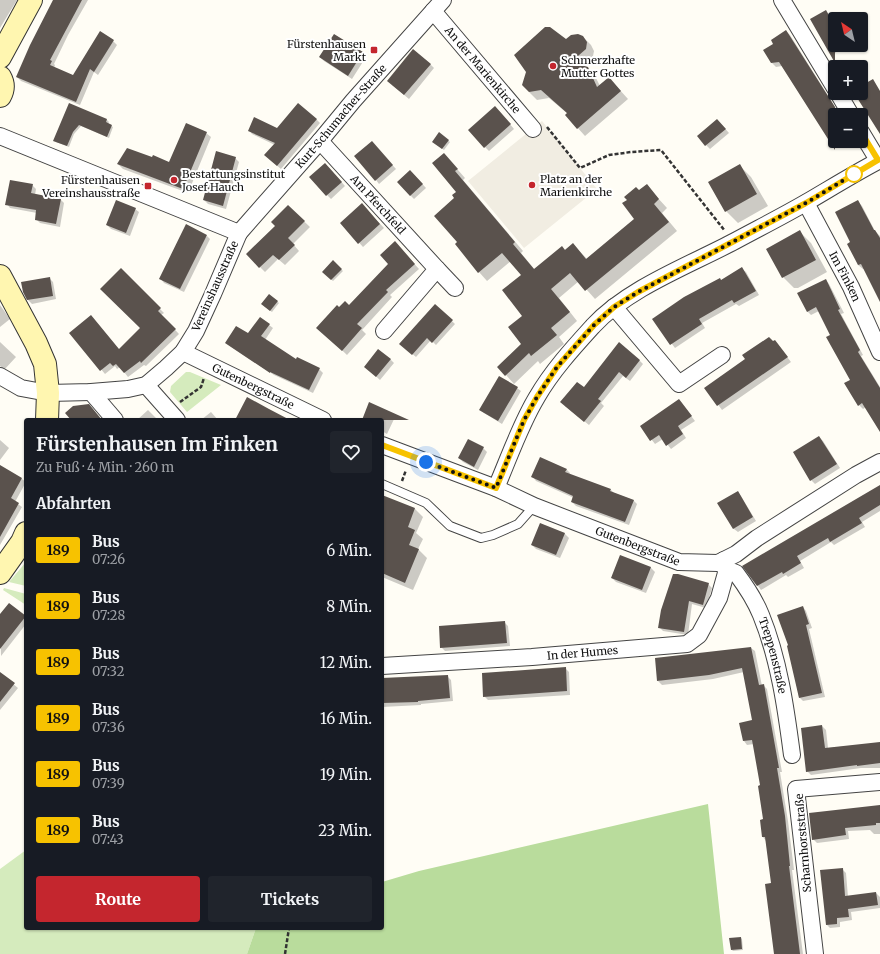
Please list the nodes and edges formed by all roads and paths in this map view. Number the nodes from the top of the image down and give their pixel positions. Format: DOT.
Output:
graph roads {
  1 [pos="31,0"];
  2 [pos="782,0"];
  3 [pos="438,6"];
  4 [pos="0,57"];
  5 [pos="828,76"];
  6 [pos="0,77"];
  7 [pos="0,96"];
  8 [pos="533,128"];
  9 [pos="0,136"];
  10 [pos="320,141"];
  11 [pos="868,143"];
  12 [pos="879,160"];
  13 [pos="806,203"];
  14 [pos="239,233"];
  15 [pos="734,242"];
  16 [pos="437,269"];
  17 [pos="0,276"];
  18 [pos="454,288"];
  19 [pos="614,307"];
  20 [pos="384,331"];
  21 [pos="183,352"];
  22 [pos="880,352"];
  23 [pos="722,355"];
  24 [pos="0,376"];
  25 [pos="203,380"];
  26 [pos="146,385"];
  27 [pos="91,392"];
  28 [pos="48,393"];
  29 [pos="181,401"];
  30 [pos="47,418"];
  31 [pos="113,418"];
  32 [pos="175,418"];
  33 [pos="319,418"];
  34 [pos="384,446"];
  35 [pos="412,457"];
  36 [pos="880,462"];
  37 [pos="384,485"];
  38 [pos="496,488"];
  39 [pos="398,490"];
  40 [pos="534,506"];
  41 [pos="24,538"];
  42 [pos="725,565"];
  43 [pos="0,573"];
  44 [pos="384,666"];
  45 [pos="792,755"];
  46 [pos="880,782"];
  47 [pos="289,930"];
  48 [pos="285,954"];
  49 [pos="815,954"];
  1 -- 4 [label="street"];
  2 -- 5 [label="street"];
  3 -- 8 [label="street, An der Marienkirche"];
  3 -- 10 [label="street, Kurt-Schumacher-Straße"];
  6 -- 7 [label="street"];
  8 -- 15 [label="path"];
  9 -- 14 [label="street, Vereinshausstraße"];
  10 -- 14 [label="street, Kurt-Schumacher-Straße"];
  10 -- 16 [label="street, Am Pferchfeld"];
  11 -- 12 [label="street"];
  12 -- 13 [label="street"];
  13 -- 15 [label="street"];
  13 -- 22 [label="street, Im Finken"];
  14 -- 21 [label="street, Vereinshausstraße"];
  15 -- 19 [label="street"];
  16 -- 18 [label="street, Am Pferchfeld"];
  16 -- 20 [label="street"];
  17 -- 28 [label="street"];
  19 -- 23 [label="street"];
  19 -- 38 [label="street"];
  21 -- 26 [label="street, Vereinshausstraße"];
  21 -- 33 [label="street, Gutenbergstraße"];
  24 -- 28 [label="street, Vereinshausstraße"];
  25 -- 29 [label="path"];
  26 -- 27 [label="street, Vereinshausstraße"];
  26 -- 32 [label="street"];
  27 -- 28 [label="street, Vereinshausstraße"];
  27 -- 31 [label="street"];
  28 -- 30 [label="street"];
  34 -- 35 [label="street, Gutenbergstraße"];
  35 -- 38 [label="street, Gutenbergstraße"];
  35 -- 39 [label="path"];
  36 -- 42 [label="street, Gutenbergstraße"];
  37 -- 39 [label="lane"];
  38 -- 40 [label="street, Gutenbergstraße"];
  39 -- 40 [label="lane"];
  40 -- 42 [label="street, Gutenbergstraße"];
  41 -- 43 [label="street"];
  42 -- 44 [label="street, In der Humes"];
  42 -- 45 [label="street, Treppenstraße"];
  46 -- 49 [label="street, Scharnhorststraße"];
  47 -- 48 [label="path"];
}
